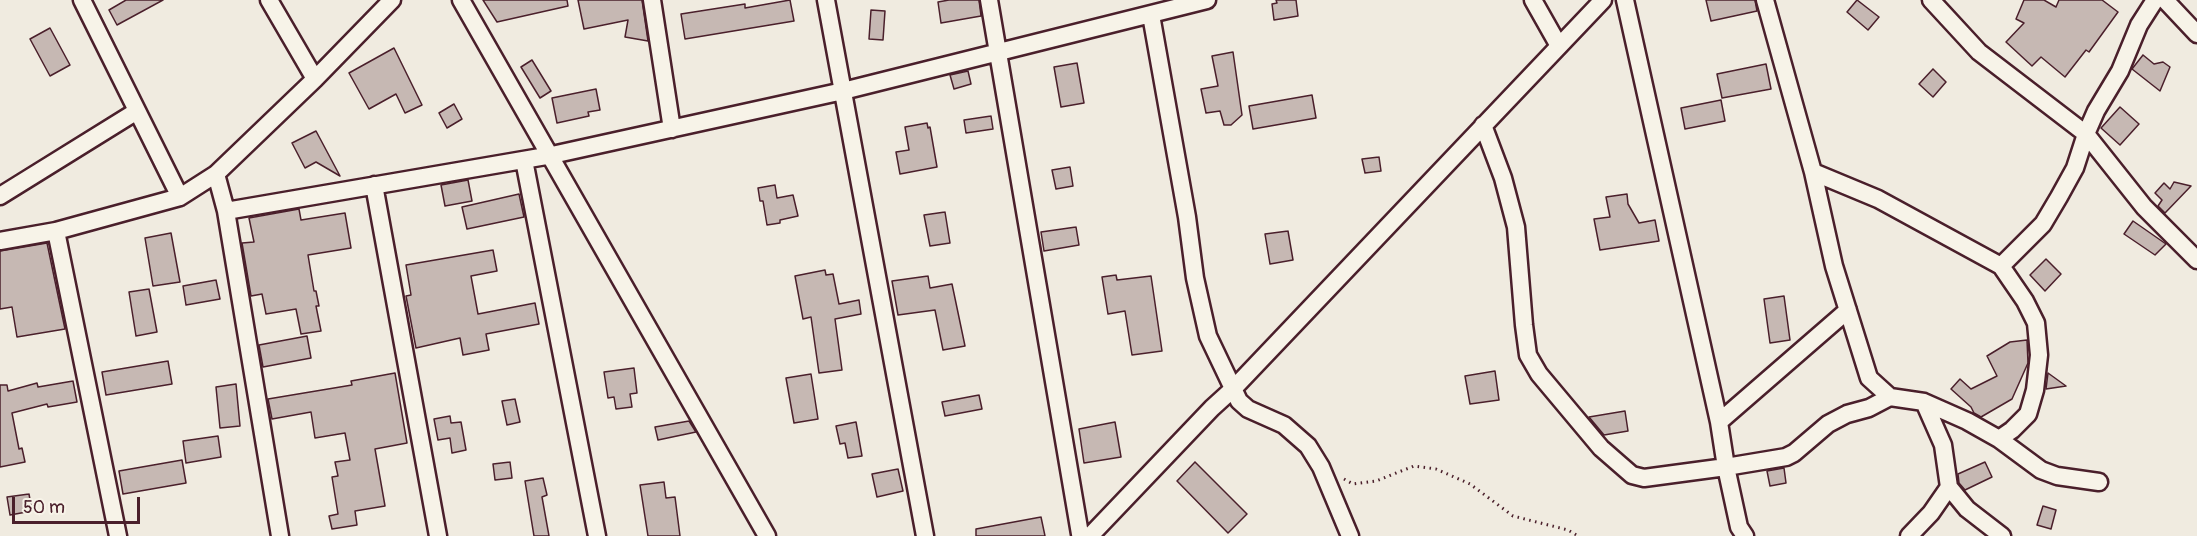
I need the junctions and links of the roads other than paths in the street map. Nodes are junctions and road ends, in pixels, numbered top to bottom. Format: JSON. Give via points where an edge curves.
{"nodes":[{"id":1,"x":82,"y":0,"type":"edge"},
{"id":2,"x":269,"y":0,"type":"edge"},
{"id":3,"x":392,"y":0,"type":"edge"},
{"id":4,"x":461,"y":0,"type":"edge"},
{"id":5,"x":652,"y":0,"type":"edge"},
{"id":6,"x":826,"y":0,"type":"edge"},
{"id":7,"x":989,"y":0,"type":"edge"},
{"id":8,"x":1207,"y":0,"type":"edge"},
{"id":9,"x":1533,"y":0,"type":"edge"},
{"id":10,"x":1603,"y":0,"type":"edge"},
{"id":11,"x":1625,"y":0,"type":"edge"},
{"id":12,"x":1765,"y":0,"type":"edge"},
{"id":13,"x":1930,"y":0,"type":"edge"},
{"id":14,"x":2155,"y":0,"type":"edge"},
{"id":15,"x":2165,"y":0,"type":"edge"},
{"id":16,"x":1151,"y":15,"type":"junction"},
{"id":17,"x":2197,"y":34,"type":"edge"},
{"id":18,"x":1559,"y":46,"type":"junction"},
{"id":19,"x":997,"y":53,"type":"junction"},
{"id":20,"x":315,"y":79,"type":"junction"},
{"id":21,"x":843,"y":91,"type":"junction"},
{"id":22,"x":137,"y":111,"type":"junction"},
{"id":23,"x":1483,"y":125,"type":"junction"},
{"id":24,"x":672,"y":129,"type":"junction"},
{"id":25,"x":2086,"y":134,"type":"junction"},
{"id":26,"x":552,"y":155,"type":"junction"},
{"id":27,"x":524,"y":160,"type":"junction"},
{"id":28,"x":1813,"y":172,"type":"junction"},
{"id":29,"x":216,"y":174,"type":"junction"},
{"id":30,"x":374,"y":186,"type":"junction"},
{"id":31,"x":0,"y":196,"type":"edge"},
{"id":32,"x":180,"y":197,"type":"junction"},
{"id":33,"x":226,"y":211,"type":"junction"},
{"id":34,"x":56,"y":231,"type":"junction"},
{"id":35,"x":0,"y":241,"type":"edge"},
{"id":36,"x":2197,"y":260,"type":"edge"},
{"id":37,"x":2001,"y":266,"type":"junction"},
{"id":38,"x":1848,"y":310,"type":"junction"},
{"id":39,"x":1234,"y":388,"type":"junction"},
{"id":40,"x":1890,"y":397,"type":"junction"},
{"id":41,"x":1924,"y":402,"type":"junction"},
{"id":42,"x":1719,"y":422,"type":"junction"},
{"id":43,"x":1999,"y":439,"type":"junction"},
{"id":44,"x":1726,"y":467,"type":"junction"},
{"id":45,"x":2099,"y":482,"type":"dead end"},
{"id":46,"x":1949,"y":487,"type":"junction"},
{"id":47,"x":1084,"y":534,"type":"edge"},
{"id":48,"x":118,"y":536,"type":"edge"},
{"id":49,"x":280,"y":536,"type":"edge"},
{"id":50,"x":438,"y":536,"type":"edge"},
{"id":51,"x":597,"y":536,"type":"edge"},
{"id":52,"x":767,"y":536,"type":"edge"},
{"id":53,"x":925,"y":536,"type":"edge"},
{"id":54,"x":1350,"y":536,"type":"edge"},
{"id":55,"x":1744,"y":536,"type":"edge"},
{"id":56,"x":1910,"y":536,"type":"edge"},
{"id":57,"x":2002,"y":536,"type":"edge"}],
"edges":[{"from":1,"to":22,"type":"street"},
{"from":2,"to":20,"type":"street"},
{"from":3,"to":20,"type":"street"},
{"from":4,"to":26,"type":"street"},
{"from":5,"to":24,"type":"street"},
{"from":6,"to":21,"type":"street"},
{"from":7,"to":19,"type":"street"},
{"from":8,"to":16,"type":"street"},
{"from":9,"to":18,"type":"street"},
{"from":10,"to":18,"type":"street"},
{"from":11,"to":42,"type":"street"},
{"from":12,"to":28,"type":"street"},
{"from":13,"to":25,"type":"street","via":[[1979,52]]},
{"from":14,"to":25,"type":"street"},
{"from":15,"to":17,"type":"street"},
{"from":16,"to":19,"type":"street"},
{"from":16,"to":39,"type":"street","via":[[1202,313],[1208,336]]},
{"from":18,"to":23,"type":"street"},
{"from":19,"to":21,"type":"street"},
{"from":19,"to":47,"type":"street"},
{"from":20,"to":29,"type":"street"},
{"from":21,"to":24,"type":"street"},
{"from":21,"to":53,"type":"street"},
{"from":22,"to":31,"type":"street"},
{"from":22,"to":32,"type":"street"},
{"from":23,"to":39,"type":"street"},
{"from":23,"to":44,"type":"street","via":[[1516,227],[1528,355],[1539,374],[1601,448],[1632,476],[1644,478]]},
{"from":24,"to":26,"type":"street"},
{"from":25,"to":36,"type":"street","via":[[2144,207]]},
{"from":25,"to":37,"type":"street","via":[[2075,168],[2043,224]]},
{"from":26,"to":27,"type":"street"},
{"from":26,"to":52,"type":"street"},
{"from":27,"to":30,"type":"street"},
{"from":27,"to":51,"type":"street"},
{"from":28,"to":37,"type":"street","via":[[1878,199]]},
{"from":28,"to":38,"type":"street"},
{"from":29,"to":32,"type":"street"},
{"from":29,"to":33,"type":"street"},
{"from":30,"to":33,"type":"street"},
{"from":30,"to":50,"type":"street"},
{"from":32,"to":34,"type":"street"},
{"from":33,"to":49,"type":"street"},
{"from":34,"to":35,"type":"street"},
{"from":34,"to":48,"type":"street"},
{"from":37,"to":43,"type":"street","via":[[2036,323],[2039,355],[2028,414]]},
{"from":38,"to":40,"type":"street","via":[[1869,378]]},
{"from":38,"to":42,"type":"street"},
{"from":39,"to":47,"type":"street"},
{"from":39,"to":54,"type":"street","via":[[1239,401],[1248,409],[1284,425],[1308,446]]},
{"from":40,"to":41,"type":"street"},
{"from":40,"to":44,"type":"street","via":[[1828,424],[1786,457]]},
{"from":41,"to":43,"type":"street"},
{"from":41,"to":46,"type":"street","via":[[1943,444]]},
{"from":42,"to":44,"type":"street"},
{"from":43,"to":45,"type":"street","via":[[2041,470]]},
{"from":44,"to":55,"type":"street"},
{"from":46,"to":56,"type":"street"},
{"from":46,"to":57,"type":"street","via":[[1967,509]]}]}
